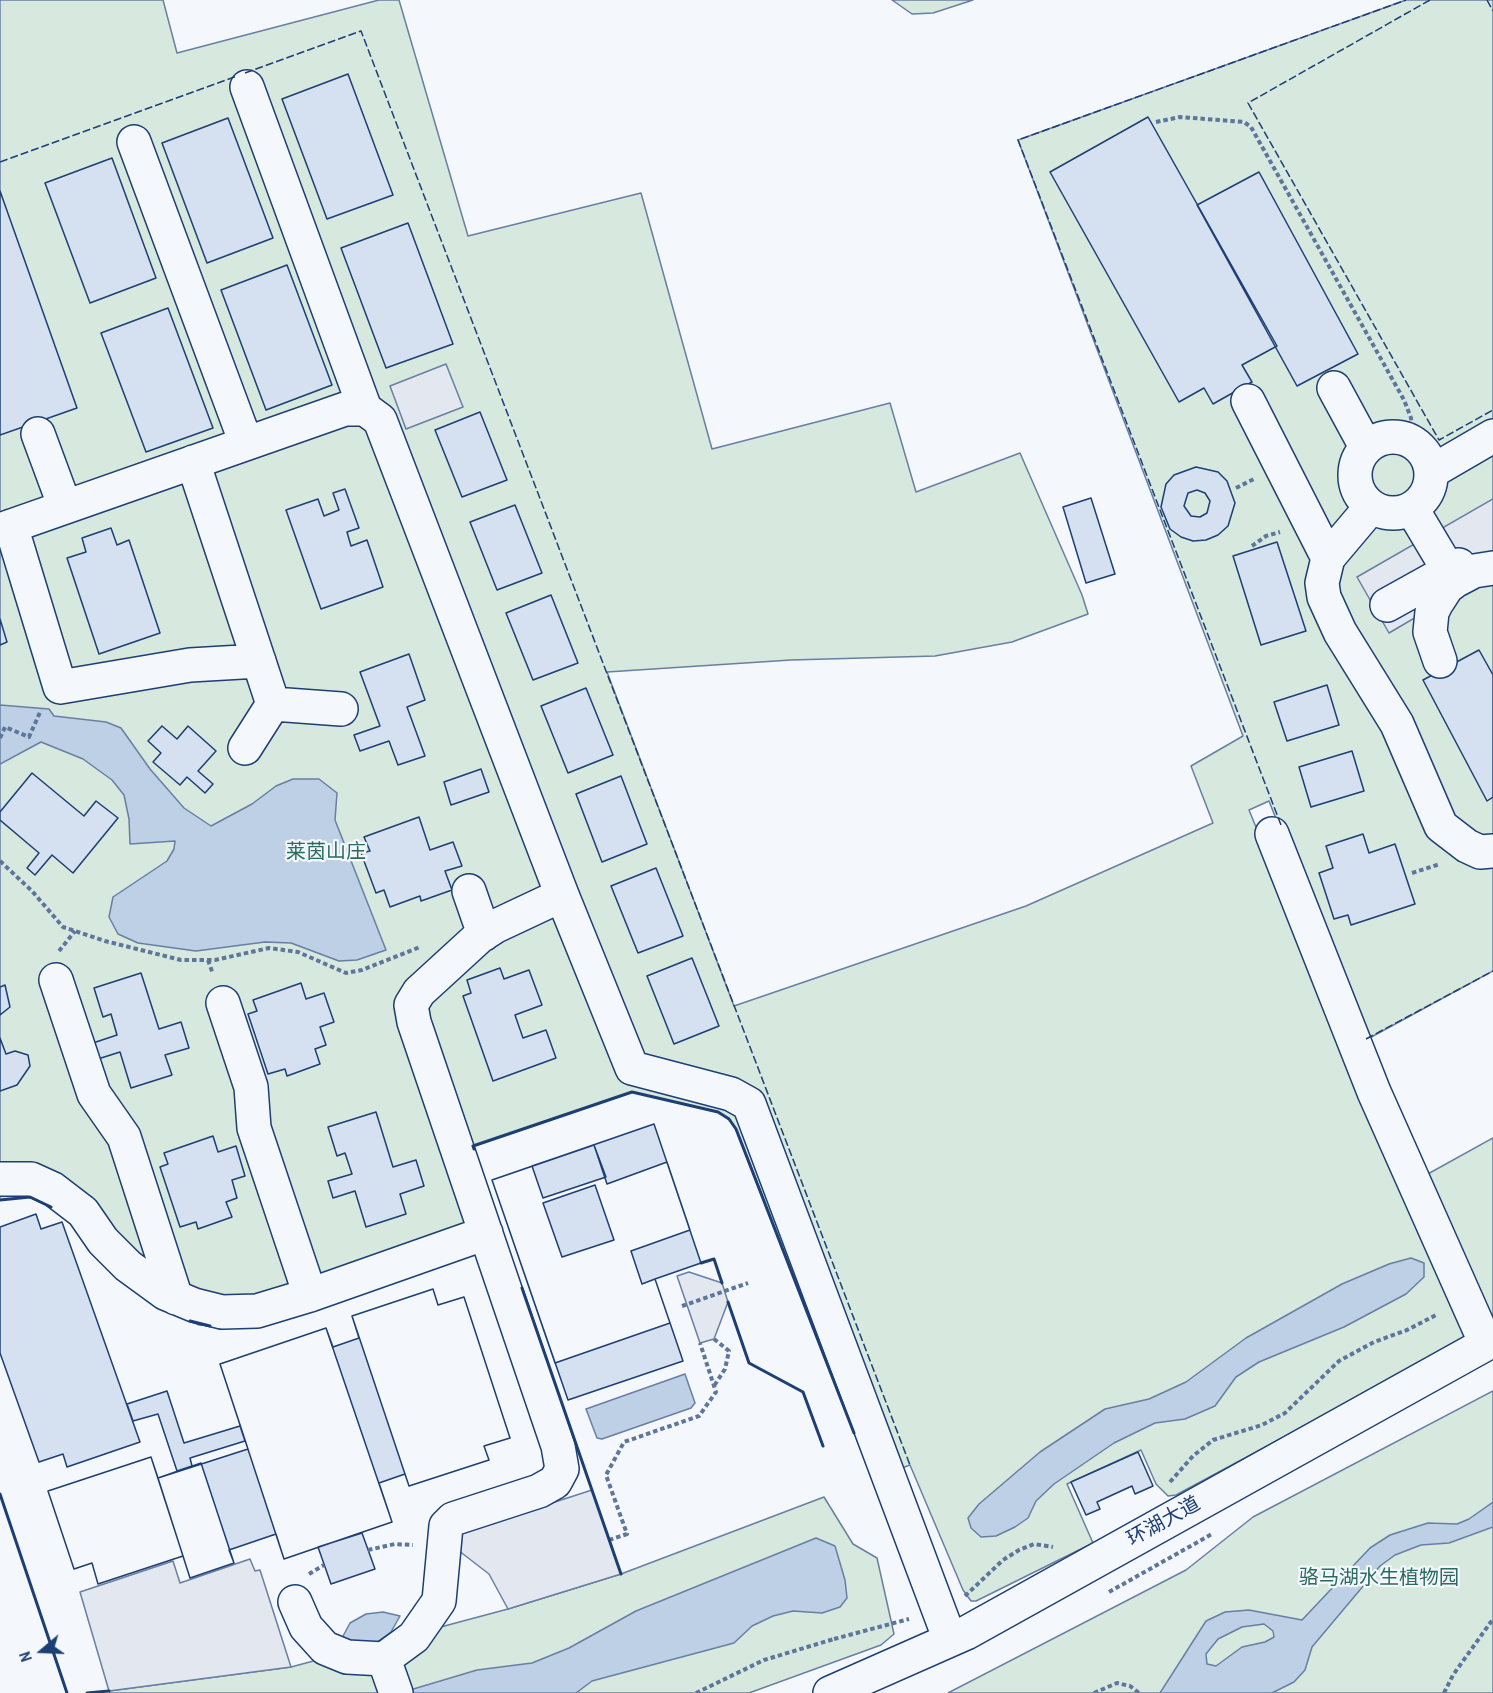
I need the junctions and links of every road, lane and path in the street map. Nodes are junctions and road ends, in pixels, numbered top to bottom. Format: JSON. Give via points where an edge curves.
{"nodes":[{"id":1,"x":247,"y":87,"type":"dead end"},
{"id":2,"x":1156,"y":122,"type":"dead end"},
{"id":3,"x":134,"y":142,"type":"dead end"},
{"id":4,"x":1334,"y":388,"type":"dead end"},
{"id":5,"x":1248,"y":401,"type":"dead end"},
{"id":6,"x":365,"y":409,"type":"junction"},
{"id":7,"x":38,"y":434,"type":"dead end"},
{"id":8,"x":1493,"y":436,"type":"edge"},
{"id":9,"x":1412,"y":442,"type":"junction"},
{"id":10,"x":246,"y":443,"type":"junction"},
{"id":11,"x":1366,"y":447,"type":"junction"},
{"id":12,"x":193,"y":462,"type":"junction"},
{"id":13,"x":1431,"y":472,"type":"junction"},
{"id":14,"x":65,"y":507,"type":"junction"},
{"id":15,"x":1371,"y":507,"type":"junction"},
{"id":16,"x":1412,"y":509,"type":"junction"},
{"id":17,"x":5,"y":528,"type":"edge"},
{"id":18,"x":1493,"y":546,"type":"edge"},
{"id":19,"x":1328,"y":558,"type":"junction"},
{"id":20,"x":1493,"y":568,"type":"edge"},
{"id":21,"x":1452,"y":576,"type":"junction"},
{"id":22,"x":1388,"y":605,"type":"dead end"},
{"id":23,"x":1440,"y":661,"type":"dead end"},
{"id":24,"x":259,"y":662,"type":"junction"},
{"id":25,"x":45,"y":700,"type":"dead end"},
{"id":26,"x":273,"y":704,"type":"junction"},
{"id":27,"x":341,"y":709,"type":"dead end"},
{"id":28,"x":0,"y":738,"type":"edge"},
{"id":29,"x":245,"y":748,"type":"dead end"},
{"id":30,"x":1272,"y":834,"type":"dead end"},
{"id":31,"x":1493,"y":851,"type":"edge"},
{"id":32,"x":0,"y":861,"type":"edge"},
{"id":33,"x":469,"y":891,"type":"dead end"},
{"id":34,"x":562,"y":895,"type":"junction"},
{"id":35,"x":484,"y":934,"type":"junction"},
{"id":36,"x":423,"y":946,"type":"dead end"},
{"id":37,"x":57,"y":980,"type":"dead end"},
{"id":38,"x":223,"y":1003,"type":"dead end"},
{"id":39,"x":0,"y":1179,"type":"edge"},
{"id":40,"x":486,"y":1233,"type":"junction"},
{"id":41,"x":748,"y":1283,"type":"dead end"},
{"id":42,"x":310,"y":1295,"type":"junction"},
{"id":43,"x":176,"y":1298,"type":"junction"},
{"id":44,"x":1467,"y":1303,"type":"junction"},
{"id":45,"x":682,"y":1306,"type":"dead end"},
{"id":46,"x":714,"y":1339,"type":"dead end"},
{"id":47,"x":1490,"y":1342,"type":"edge"},
{"id":48,"x":700,"y":1343,"type":"dead end"},
{"id":49,"x":714,"y":1386,"type":"junction"},
{"id":50,"x":1165,"y":1489,"type":"dead end"},
{"id":51,"x":609,"y":1540,"type":"dead end"},
{"id":52,"x":1061,"y":1545,"type":"dead end"},
{"id":53,"x":444,"y":1547,"type":"junction"},
{"id":54,"x":368,"y":1550,"type":"dead end"},
{"id":55,"x":295,"y":1602,"type":"dead end"},
{"id":56,"x":939,"y":1609,"type":"junction"},
{"id":57,"x":1493,"y":1619,"type":"edge"},
{"id":58,"x":860,"y":1634,"type":"dead end"},
{"id":59,"x":834,"y":1639,"type":"junction"},
{"id":60,"x":950,"y":1640,"type":"junction"},
{"id":61,"x":384,"y":1659,"type":"junction"},
{"id":62,"x":396,"y":1692,"type":"edge"},
{"id":63,"x":696,"y":1693,"type":"edge"},
{"id":64,"x":830,"y":1693,"type":"edge"},
{"id":65,"x":1094,"y":1693,"type":"edge"},
{"id":66,"x":1139,"y":1693,"type":"edge"},
{"id":67,"x":1444,"y":1693,"type":"edge"}],
"edges":[{"from":1,"to":6,"type":"street"},
{"from":2,"to":9,"type":"path","via":[[1180,117],[1244,122],[1251,127],[1404,400],[1411,418]]},
{"from":3,"to":10,"type":"street"},
{"from":4,"to":11,"type":"street"},
{"from":5,"to":19,"type":"street"},
{"from":6,"to":10,"type":"street","via":[[345,409]]},
{"from":6,"to":34,"type":"street","via":[[380,420]]},
{"from":7,"to":14,"type":"street"},
{"from":8,"to":13,"type":"street"},
{"from":9,"to":11,"type":"street","via":[[1388,437]]},
{"from":9,"to":13,"type":"street","via":[[1422,449]]},
{"from":10,"to":12,"type":"street"},
{"from":11,"to":15,"type":"street","via":[[1355,467],[1354,478],[1362,499]]},
{"from":12,"to":14,"type":"street"},
{"from":12,"to":24,"type":"street"},
{"from":13,"to":16,"type":"street","via":[[1427,493]]},
{"from":14,"to":17,"type":"street"},
{"from":15,"to":16,"type":"street","via":[[1391,514]]},
{"from":15,"to":19,"type":"street"},
{"from":16,"to":21,"type":"street"},
{"from":17,"to":24,"type":"street","via":[[60,687],[190,665]]},
{"from":18,"to":21,"type":"street"},
{"from":19,"to":31,"type":"street","via":[[1322,583],[1330,611],[1397,724],[1441,826],[1467,846],[1480,852]]},
{"from":20,"to":21,"type":"street"},
{"from":21,"to":22,"type":"street"},
{"from":21,"to":23,"type":"street","via":[[1432,612],[1430,632]]},
{"from":24,"to":26,"type":"street"},
{"from":25,"to":28,"type":"path","via":[[29,737],[5,727]]},
{"from":26,"to":27,"type":"street"},
{"from":26,"to":29,"type":"street"},
{"from":30,"to":44,"type":"street","via":[[1374,1092]]},
{"from":32,"to":36,"type":"path","via":[[63,927],[182,960],[215,960],[269,948],[298,952],[346,973]]},
{"from":33,"to":35,"type":"street"},
{"from":34,"to":35,"type":"street"},
{"from":34,"to":56,"type":"street","via":[[632,1068],[731,1094],[749,1104]]},
{"from":35,"to":40,"type":"street","via":[[419,992],[411,1005]]},
{"from":37,"to":43,"type":"street","via":[[94,1094],[124,1137]]},
{"from":38,"to":42,"type":"street","via":[[251,1087],[254,1128]]},
{"from":39,"to":43,"type":"street","via":[[31,1179],[53,1189],[83,1212],[103,1241],[128,1266]]},
{"from":40,"to":42,"type":"street"},
{"from":40,"to":53,"type":"street","via":[[558,1446],[562,1469],[555,1482],[539,1491],[453,1519],[446,1526]]},
{"from":41,"to":45,"type":"path"},
{"from":42,"to":43,"type":"street","via":[[257,1311],[222,1312]]},
{"from":44,"to":47,"type":"street"},
{"from":44,"to":50,"type":"path","via":[[1339,1361],[1284,1413],[1262,1425],[1213,1440],[1193,1456]]},
{"from":46,"to":49,"type":"path","via":[[729,1351],[725,1369]]},
{"from":47,"to":60,"type":"street","name":"环湖大道"},
{"from":48,"to":49,"type":"path"},
{"from":49,"to":51,"type":"path","via":[[716,1392],[699,1416],[624,1442],[606,1475],[627,1534]]},
{"from":52,"to":56,"type":"path","via":[[1052,1548],[1034,1544],[1019,1550],[962,1599]]},
{"from":53,"to":54,"type":"path","via":[[395,1544]]},
{"from":53,"to":61,"type":"street","via":[[439,1601],[414,1637]]},
{"from":55,"to":61,"type":"street","via":[[306,1627],[325,1648],[347,1657]]},
{"from":56,"to":59,"type":"path"},
{"from":56,"to":60,"type":"street"},
{"from":57,"to":67,"type":"path"},
{"from":58,"to":59,"type":"path"},
{"from":59,"to":63,"type":"path","via":[[764,1660]]},
{"from":60,"to":64,"type":"street","name":"环湖大道"},
{"from":61,"to":62,"type":"street"},
{"from":65,"to":66,"type":"path","via":[[1117,1683]]}]}
